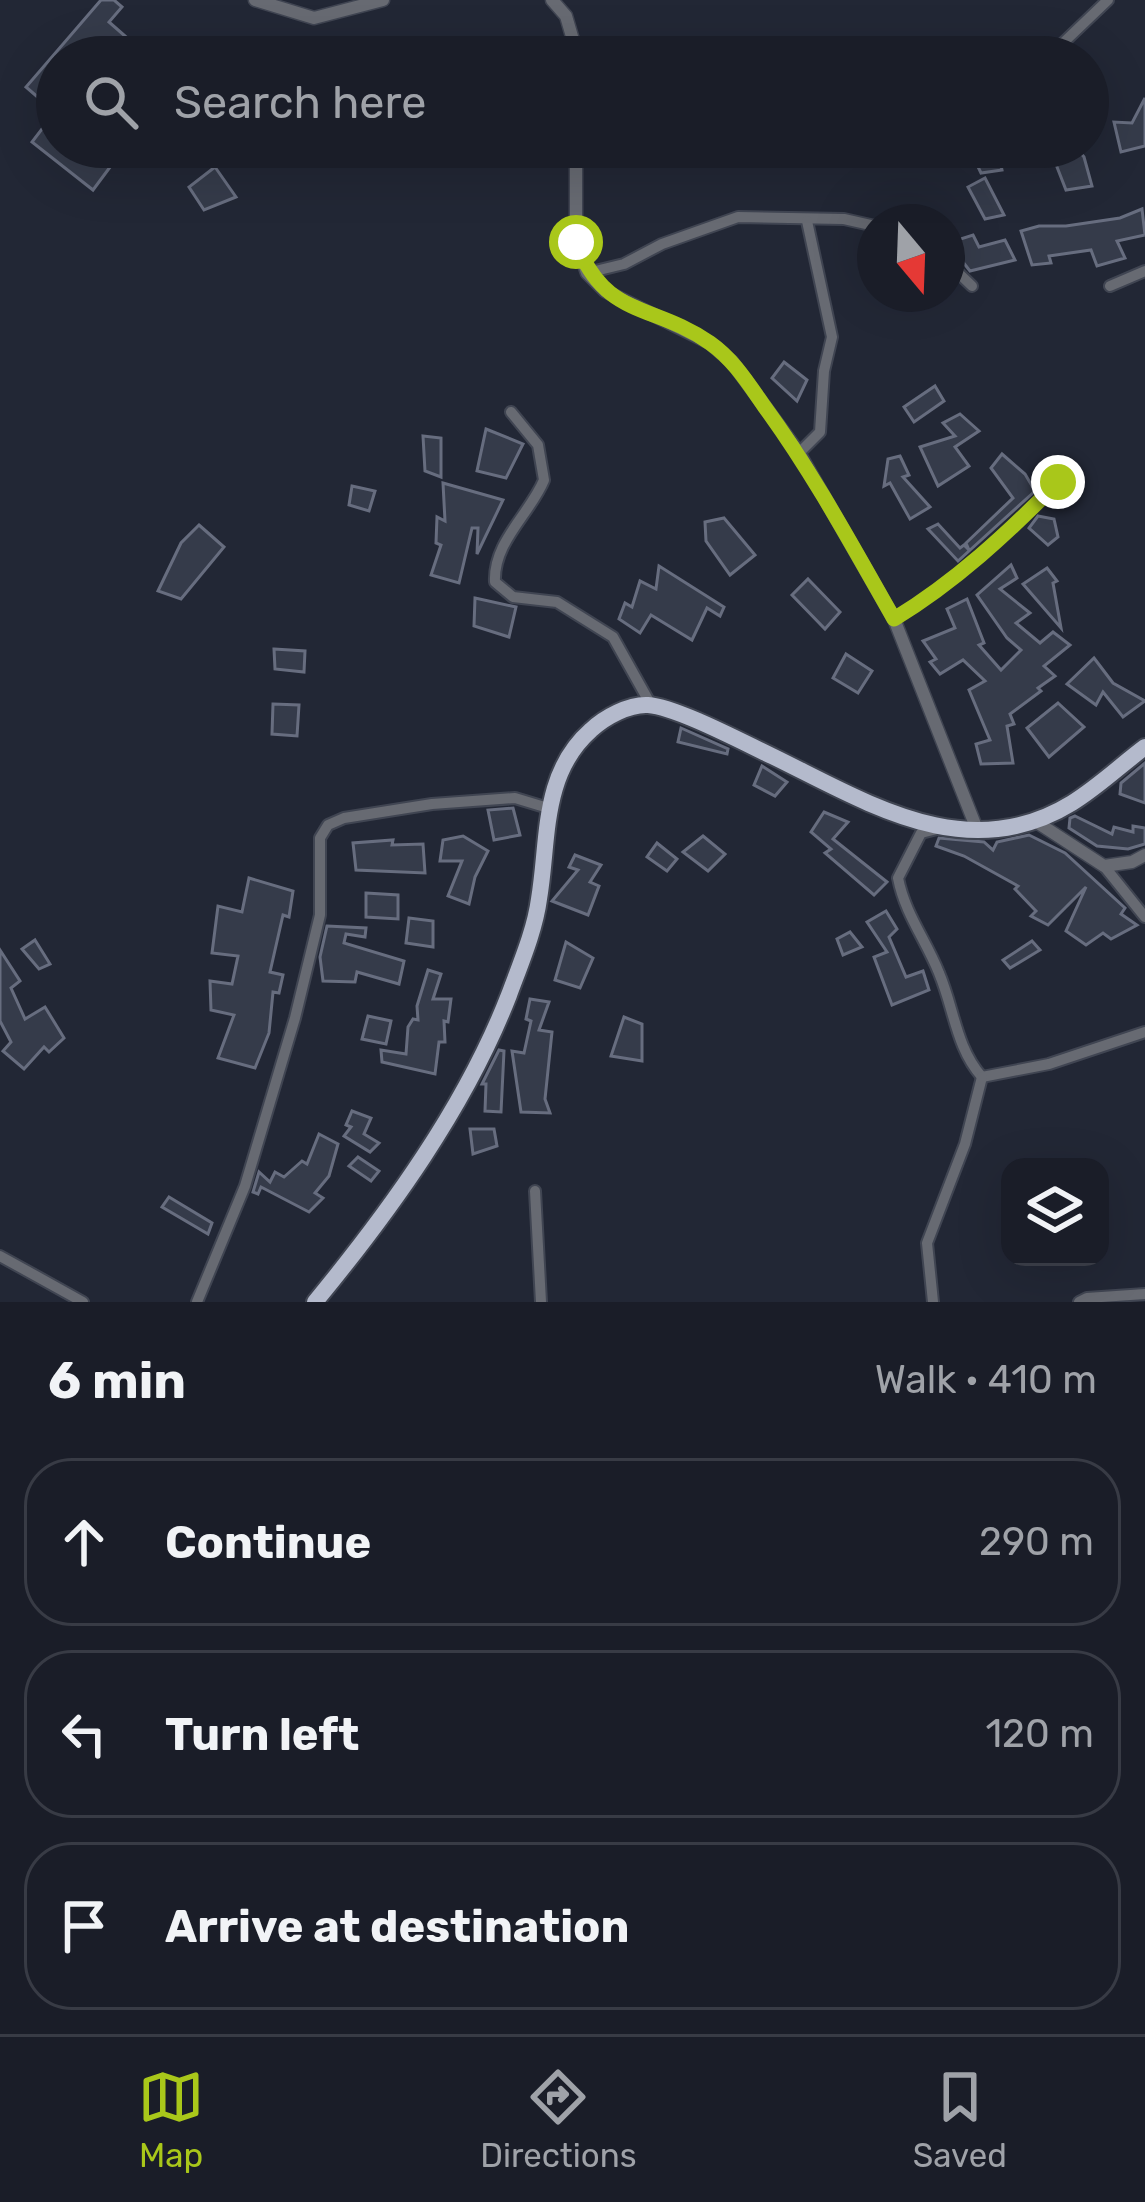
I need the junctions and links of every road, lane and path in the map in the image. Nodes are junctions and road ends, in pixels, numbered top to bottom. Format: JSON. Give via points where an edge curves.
{"nodes":[{"id":1,"x":255,"y":0,"type":"edge"},
{"id":2,"x":383,"y":0,"type":"edge"},
{"id":3,"x":552,"y":0,"type":"edge"},
{"id":4,"x":1108,"y":0,"type":"edge"},
{"id":5,"x":572,"y":36,"type":"edge"},
{"id":6,"x":1070,"y":36,"type":"edge"},
{"id":7,"x":576,"y":168,"type":"edge"},
{"id":8,"x":807,"y":221,"type":"junction"},
{"id":9,"x":857,"y":222,"type":"edge"},
{"id":10,"x":1145,"y":272,"type":"edge"},
{"id":11,"x":587,"y":273,"type":"junction"},
{"id":12,"x":965,"y":279,"type":"edge"},
{"id":13,"x":972,"y":286,"type":"dead end"},
{"id":14,"x":1110,"y":286,"type":"dead end"},
{"id":15,"x":511,"y":412,"type":"dead end"},
{"id":16,"x":799,"y":453,"type":"junction"},
{"id":17,"x":1058,"y":482,"type":"dead end"},
{"id":18,"x":894,"y":619,"type":"junction"},
{"id":19,"x":651,"y":705,"type":"junction"},
{"id":20,"x":1145,"y":748,"type":"edge"},
{"id":21,"x":548,"y":808,"type":"junction"},
{"id":22,"x":1035,"y":821,"type":"junction"},
{"id":23,"x":940,"y":828,"type":"junction"},
{"id":24,"x":979,"y":833,"type":"junction"},
{"id":25,"x":1145,"y":855,"type":"edge"},
{"id":26,"x":1104,"y":866,"type":"junction"},
{"id":27,"x":1145,"y":917,"type":"edge"},
{"id":28,"x":1145,"y":1032,"type":"edge"},
{"id":29,"x":982,"y":1077,"type":"junction"},
{"id":30,"x":535,"y":1191,"type":"dead end"},
{"id":31,"x":0,"y":1256,"type":"edge"},
{"id":32,"x":1145,"y":1294,"type":"edge"},
{"id":33,"x":83,"y":1302,"type":"edge"},
{"id":34,"x":197,"y":1302,"type":"edge"},
{"id":35,"x":315,"y":1302,"type":"edge"},
{"id":36,"x":541,"y":1302,"type":"edge"},
{"id":37,"x":933,"y":1302,"type":"edge"},
{"id":38,"x":1078,"y":1302,"type":"edge"}],
"edges":[{"from":1,"to":2,"type":"street","via":[[314,17]]},
{"from":3,"to":5,"type":"street"},
{"from":4,"to":6,"type":"street"},
{"from":7,"to":11,"type":"street","via":[[576,242]]},
{"from":8,"to":9,"type":"street"},
{"from":8,"to":11,"type":"street","via":[[738,217]]},
{"from":8,"to":16,"type":"street","via":[[832,337],[820,432]]},
{"from":10,"to":14,"type":"street"},
{"from":11,"to":16,"type":"street","via":[[605,291],[710,343]]},
{"from":12,"to":13,"type":"street"},
{"from":15,"to":19,"type":"street","via":[[538,445],[544,480],[502,549],[495,581],[513,597],[557,602],[613,637]]},
{"from":16,"to":18,"type":"street"},
{"from":17,"to":18,"type":"street","via":[[974,560]]},
{"from":18,"to":24,"type":"street"},
{"from":19,"to":21,"type":"highway","via":[[589,731],[558,773]]},
{"from":19,"to":23,"type":"highway"},
{"from":20,"to":22,"type":"highway"},
{"from":21,"to":34,"type":"street","via":[[515,798],[432,804],[328,825],[320,838],[320,915],[295,1018],[244,1186]]},
{"from":21,"to":35,"type":"highway","via":[[539,903],[508,997],[401,1188]]},
{"from":22,"to":24,"type":"highway"},
{"from":22,"to":26,"type":"street"},
{"from":23,"to":24,"type":"highway"},
{"from":23,"to":29,"type":"street","via":[[921,833],[898,878],[964,1053]]},
{"from":25,"to":26,"type":"street"},
{"from":26,"to":27,"type":"street"},
{"from":28,"to":29,"type":"street"},
{"from":29,"to":37,"type":"street","via":[[927,1243]]},
{"from":30,"to":36,"type":"street"},
{"from":31,"to":33,"type":"street"},
{"from":32,"to":38,"type":"street"}]}
